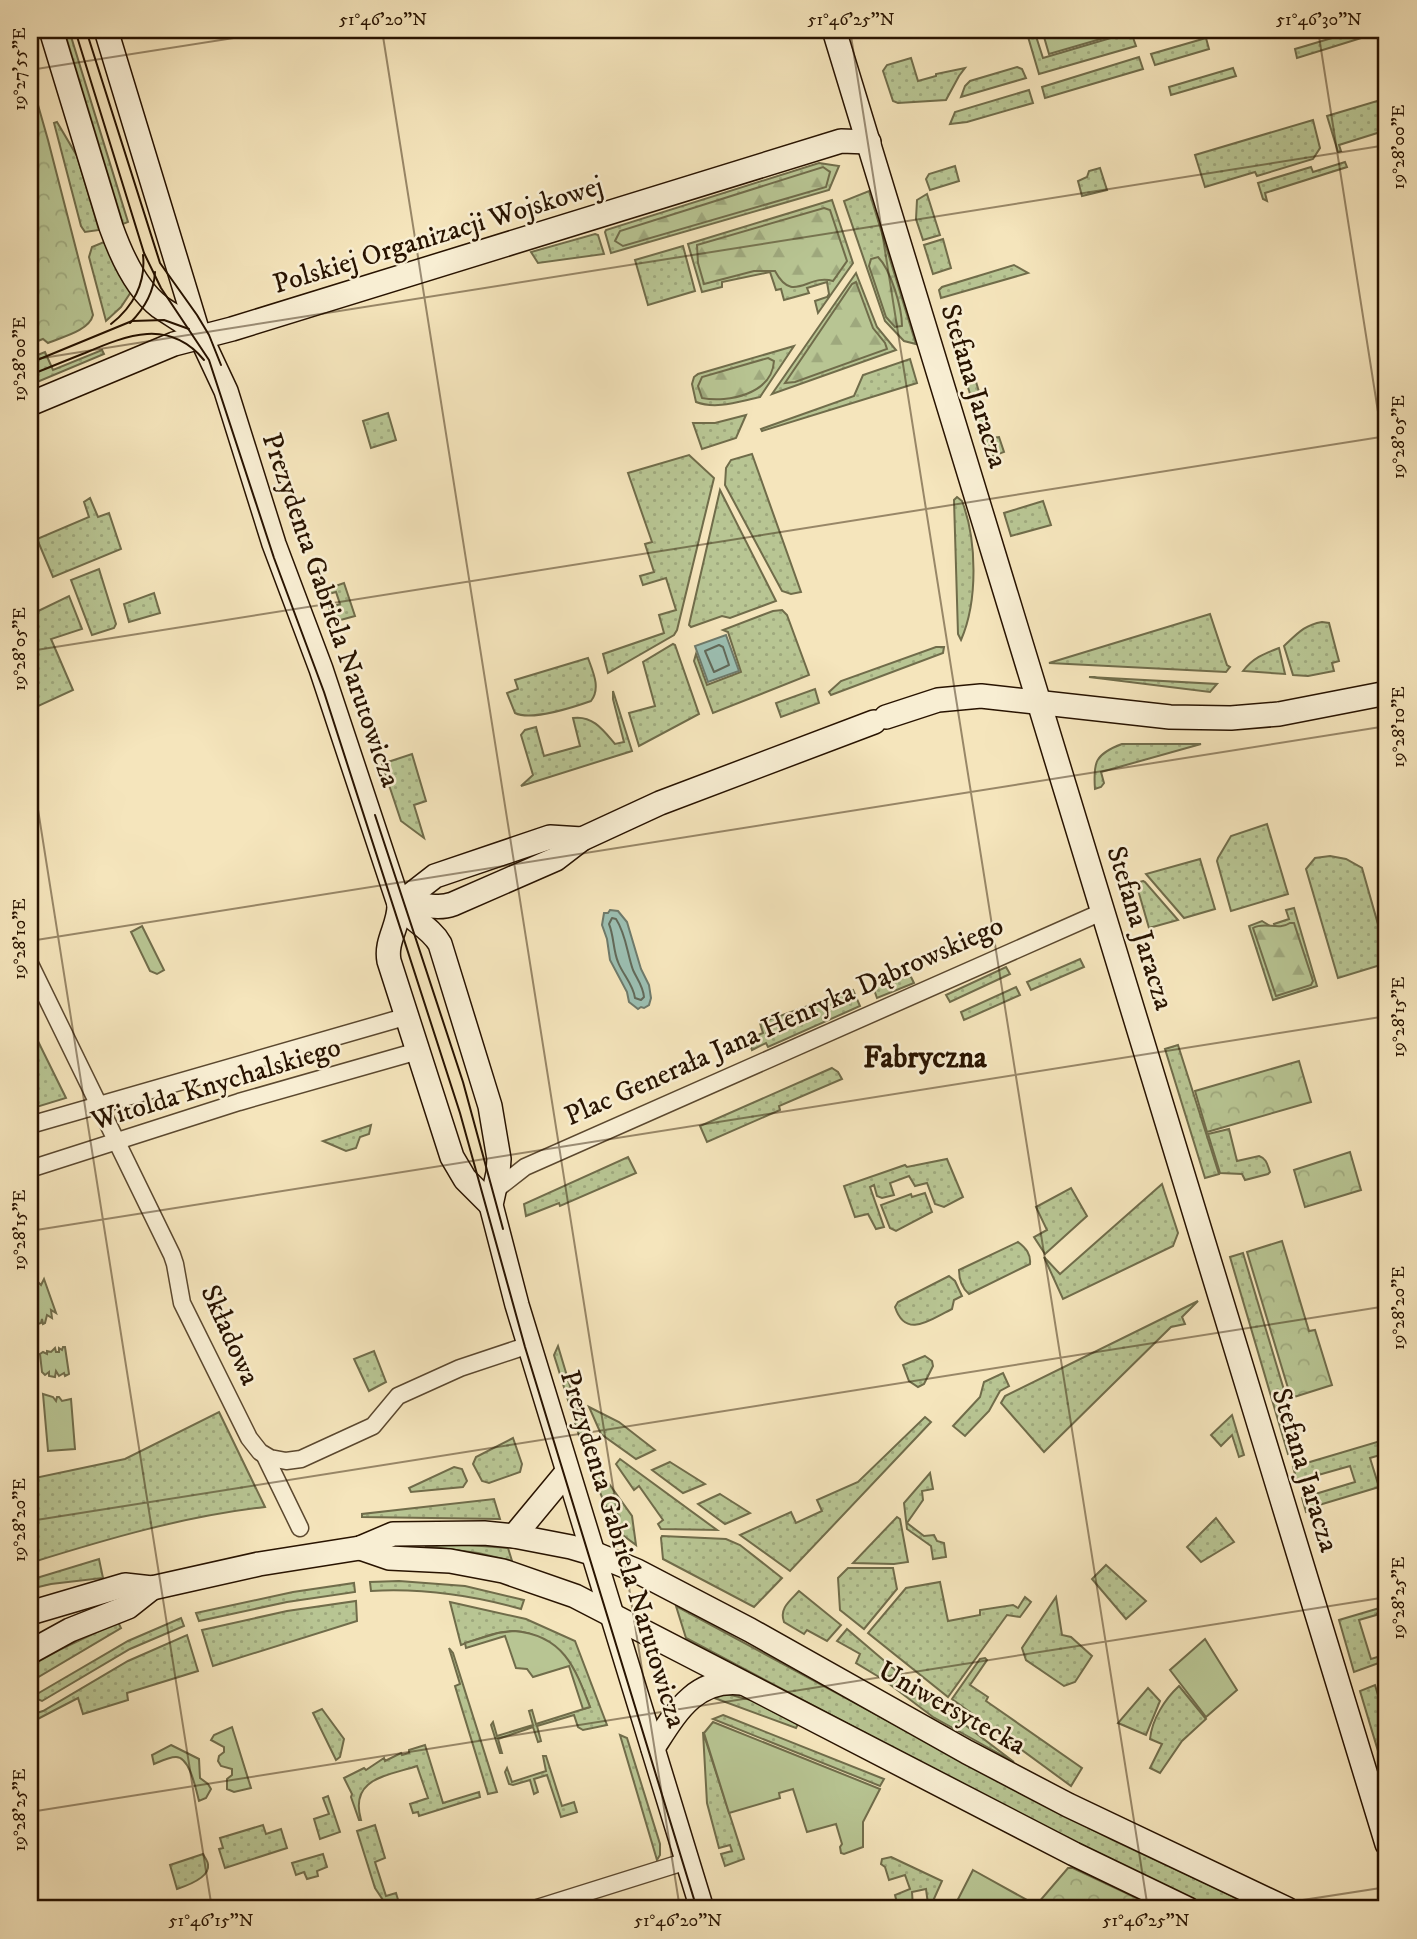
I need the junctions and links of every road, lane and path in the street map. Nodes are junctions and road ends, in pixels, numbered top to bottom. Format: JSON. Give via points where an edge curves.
{"nodes":[{"id":1,"x":51,"y":30,"type":"edge"},
{"id":2,"x":106,"y":30,"type":"edge"},
{"id":3,"x":834,"y":30,"type":"edge"},
{"id":4,"x":869,"y":142,"type":"junction"},
{"id":5,"x":200,"y":337,"type":"junction"},
{"id":6,"x":30,"y":404,"type":"edge"},
{"id":7,"x":1387,"y":693,"type":"edge"},
{"id":8,"x":1040,"y":702,"type":"junction"},
{"id":9,"x":582,"y":839,"type":"junction"},
{"id":10,"x":399,"y":904,"type":"junction"},
{"id":11,"x":1104,"y":911,"type":"junction"},
{"id":12,"x":30,"y":964,"type":"edge"},
{"id":13,"x":408,"y":1016,"type":"junction"},
{"id":14,"x":418,"y":1051,"type":"junction"},
{"id":15,"x":100,"y":1105,"type":"junction"},
{"id":16,"x":30,"y":1125,"type":"edge"},
{"id":17,"x":116,"y":1141,"type":"junction"},
{"id":18,"x":30,"y":1169,"type":"edge"},
{"id":19,"x":492,"y":1199,"type":"junction"},
{"id":20,"x":529,"y":1345,"type":"junction"},
{"id":21,"x":265,"y":1456,"type":"junction"},
{"id":22,"x":567,"y":1472,"type":"junction"},
{"id":23,"x":300,"y":1528,"type":"dead end"},
{"id":24,"x":514,"y":1536,"type":"junction"},
{"id":25,"x":360,"y":1548,"type":"junction"},
{"id":26,"x":593,"y":1553,"type":"junction"},
{"id":27,"x":152,"y":1588,"type":"junction"},
{"id":28,"x":30,"y":1613,"type":"edge"},
{"id":29,"x":611,"y":1614,"type":"junction"},
{"id":30,"x":30,"y":1652,"type":"edge"},
{"id":31,"x":748,"y":1685,"type":"junction"},
{"id":32,"x":653,"y":1748,"type":"junction"},
{"id":33,"x":1387,"y":1844,"type":"edge"},
{"id":34,"x":687,"y":1861,"type":"junction"},
{"id":35,"x":534,"y":1909,"type":"edge"},
{"id":36,"x":702,"y":1909,"type":"edge"},
{"id":37,"x":1188,"y":1909,"type":"edge"},
{"id":38,"x":1286,"y":1909,"type":"edge"}],
"edges":[{"from":1,"to":5,"type":"street","name":"Prezydenta Gabriela Narutowicza","via":[[121,252],[149,297]]},
{"from":2,"to":5,"type":"street","name":"Prezydenta Gabriela Narutowicza"},
{"from":3,"to":4,"type":"street","name":"Stefana Jaracza"},
{"from":4,"to":5,"type":"street","name":"Polskiej Organizacji Wojskowej","via":[[841,141]]},
{"from":4,"to":8,"type":"street","name":"Stefana Jaracza"},
{"from":5,"to":6,"type":"street","name":"Polskiej Organizacji Wojskowej"},
{"from":5,"to":10,"type":"street","name":"Prezydenta Gabriela Narutowicza","via":[[226,391]]},
{"from":7,"to":8,"type":"street","via":[[1279,714],[1221,718]]},
{"from":8,"to":9,"type":"street","via":[[957,697],[928,703],[666,801]]},
{"from":8,"to":11,"type":"street","name":"Stefana Jaracza"},
{"from":9,"to":10,"type":"street","via":[[550,837],[435,876]]},
{"from":9,"to":10,"type":"street","via":[[556,859],[446,907]]},
{"from":10,"to":13,"type":"street","name":"Prezydenta Gabriela Narutowicza","via":[[388,953]]},
{"from":10,"to":19,"type":"street","name":"Prezydenta Gabriela Narutowicza","via":[[436,937],[445,958],[494,1124],[498,1173]]},
{"from":11,"to":19,"type":"street","name":"Plac Generała Jana Henryka Dąbrowskiego","via":[[525,1167]]},
{"from":11,"to":33,"type":"street","name":"Stefana Jaracza"},
{"from":12,"to":15,"type":"street","name":"Składowa"},
{"from":13,"to":14,"type":"street","name":"Prezydenta Gabriela Narutowicza"},
{"from":13,"to":15,"type":"street","name":"Witolda Knychalskiego"},
{"from":14,"to":17,"type":"street","name":"Witolda Knychalskiego"},
{"from":14,"to":19,"type":"street","name":"Prezydenta Gabriela Narutowicza","via":[[452,1157],[465,1179]]},
{"from":15,"to":16,"type":"street","name":"Witolda Knychalskiego"},
{"from":15,"to":17,"type":"street","name":"Składowa"},
{"from":17,"to":18,"type":"street","name":"Witolda Knychalskiego"},
{"from":17,"to":21,"type":"street","name":"Składowa","via":[[175,1264],[182,1303],[249,1438]]},
{"from":19,"to":20,"type":"street","name":"Prezydenta Gabriela Narutowicza"},
{"from":20,"to":21,"type":"street","via":[[460,1368],[398,1396],[373,1426],[309,1456],[286,1461]]},
{"from":20,"to":22,"type":"street","name":"Prezydenta Gabriela Narutowicza"},
{"from":21,"to":23,"type":"street","name":"Składowa"},
{"from":22,"to":24,"type":"street"},
{"from":22,"to":26,"type":"street","name":"Prezydenta Gabriela Narutowicza"},
{"from":24,"to":25,"type":"street","name":"Uniwersytecka","via":[[393,1534]]},
{"from":24,"to":26,"type":"street","name":"Uniwersytecka"},
{"from":25,"to":27,"type":"street","via":[[258,1564]]},
{"from":25,"to":29,"type":"street","via":[[389,1558],[450,1561],[503,1571]]},
{"from":26,"to":29,"type":"street","name":"Prezydenta Gabriela Narutowicza"},
{"from":26,"to":38,"type":"street","name":"Uniwersytecka","via":[[750,1630],[1068,1805]]},
{"from":27,"to":28,"type":"street","via":[[125,1585]]},
{"from":27,"to":30,"type":"street","via":[[128,1606]]},
{"from":29,"to":31,"type":"street"},
{"from":29,"to":32,"type":"street","name":"Prezydenta Gabriela Narutowicza"},
{"from":31,"to":32,"type":"street","via":[[713,1684],[692,1695],[678,1708]]},
{"from":31,"to":37,"type":"street"},
{"from":32,"to":34,"type":"street","name":"Prezydenta Gabriela Narutowicza"},
{"from":34,"to":35,"type":"street"},
{"from":34,"to":36,"type":"street","name":"Prezydenta Gabriela Narutowicza"}]}
